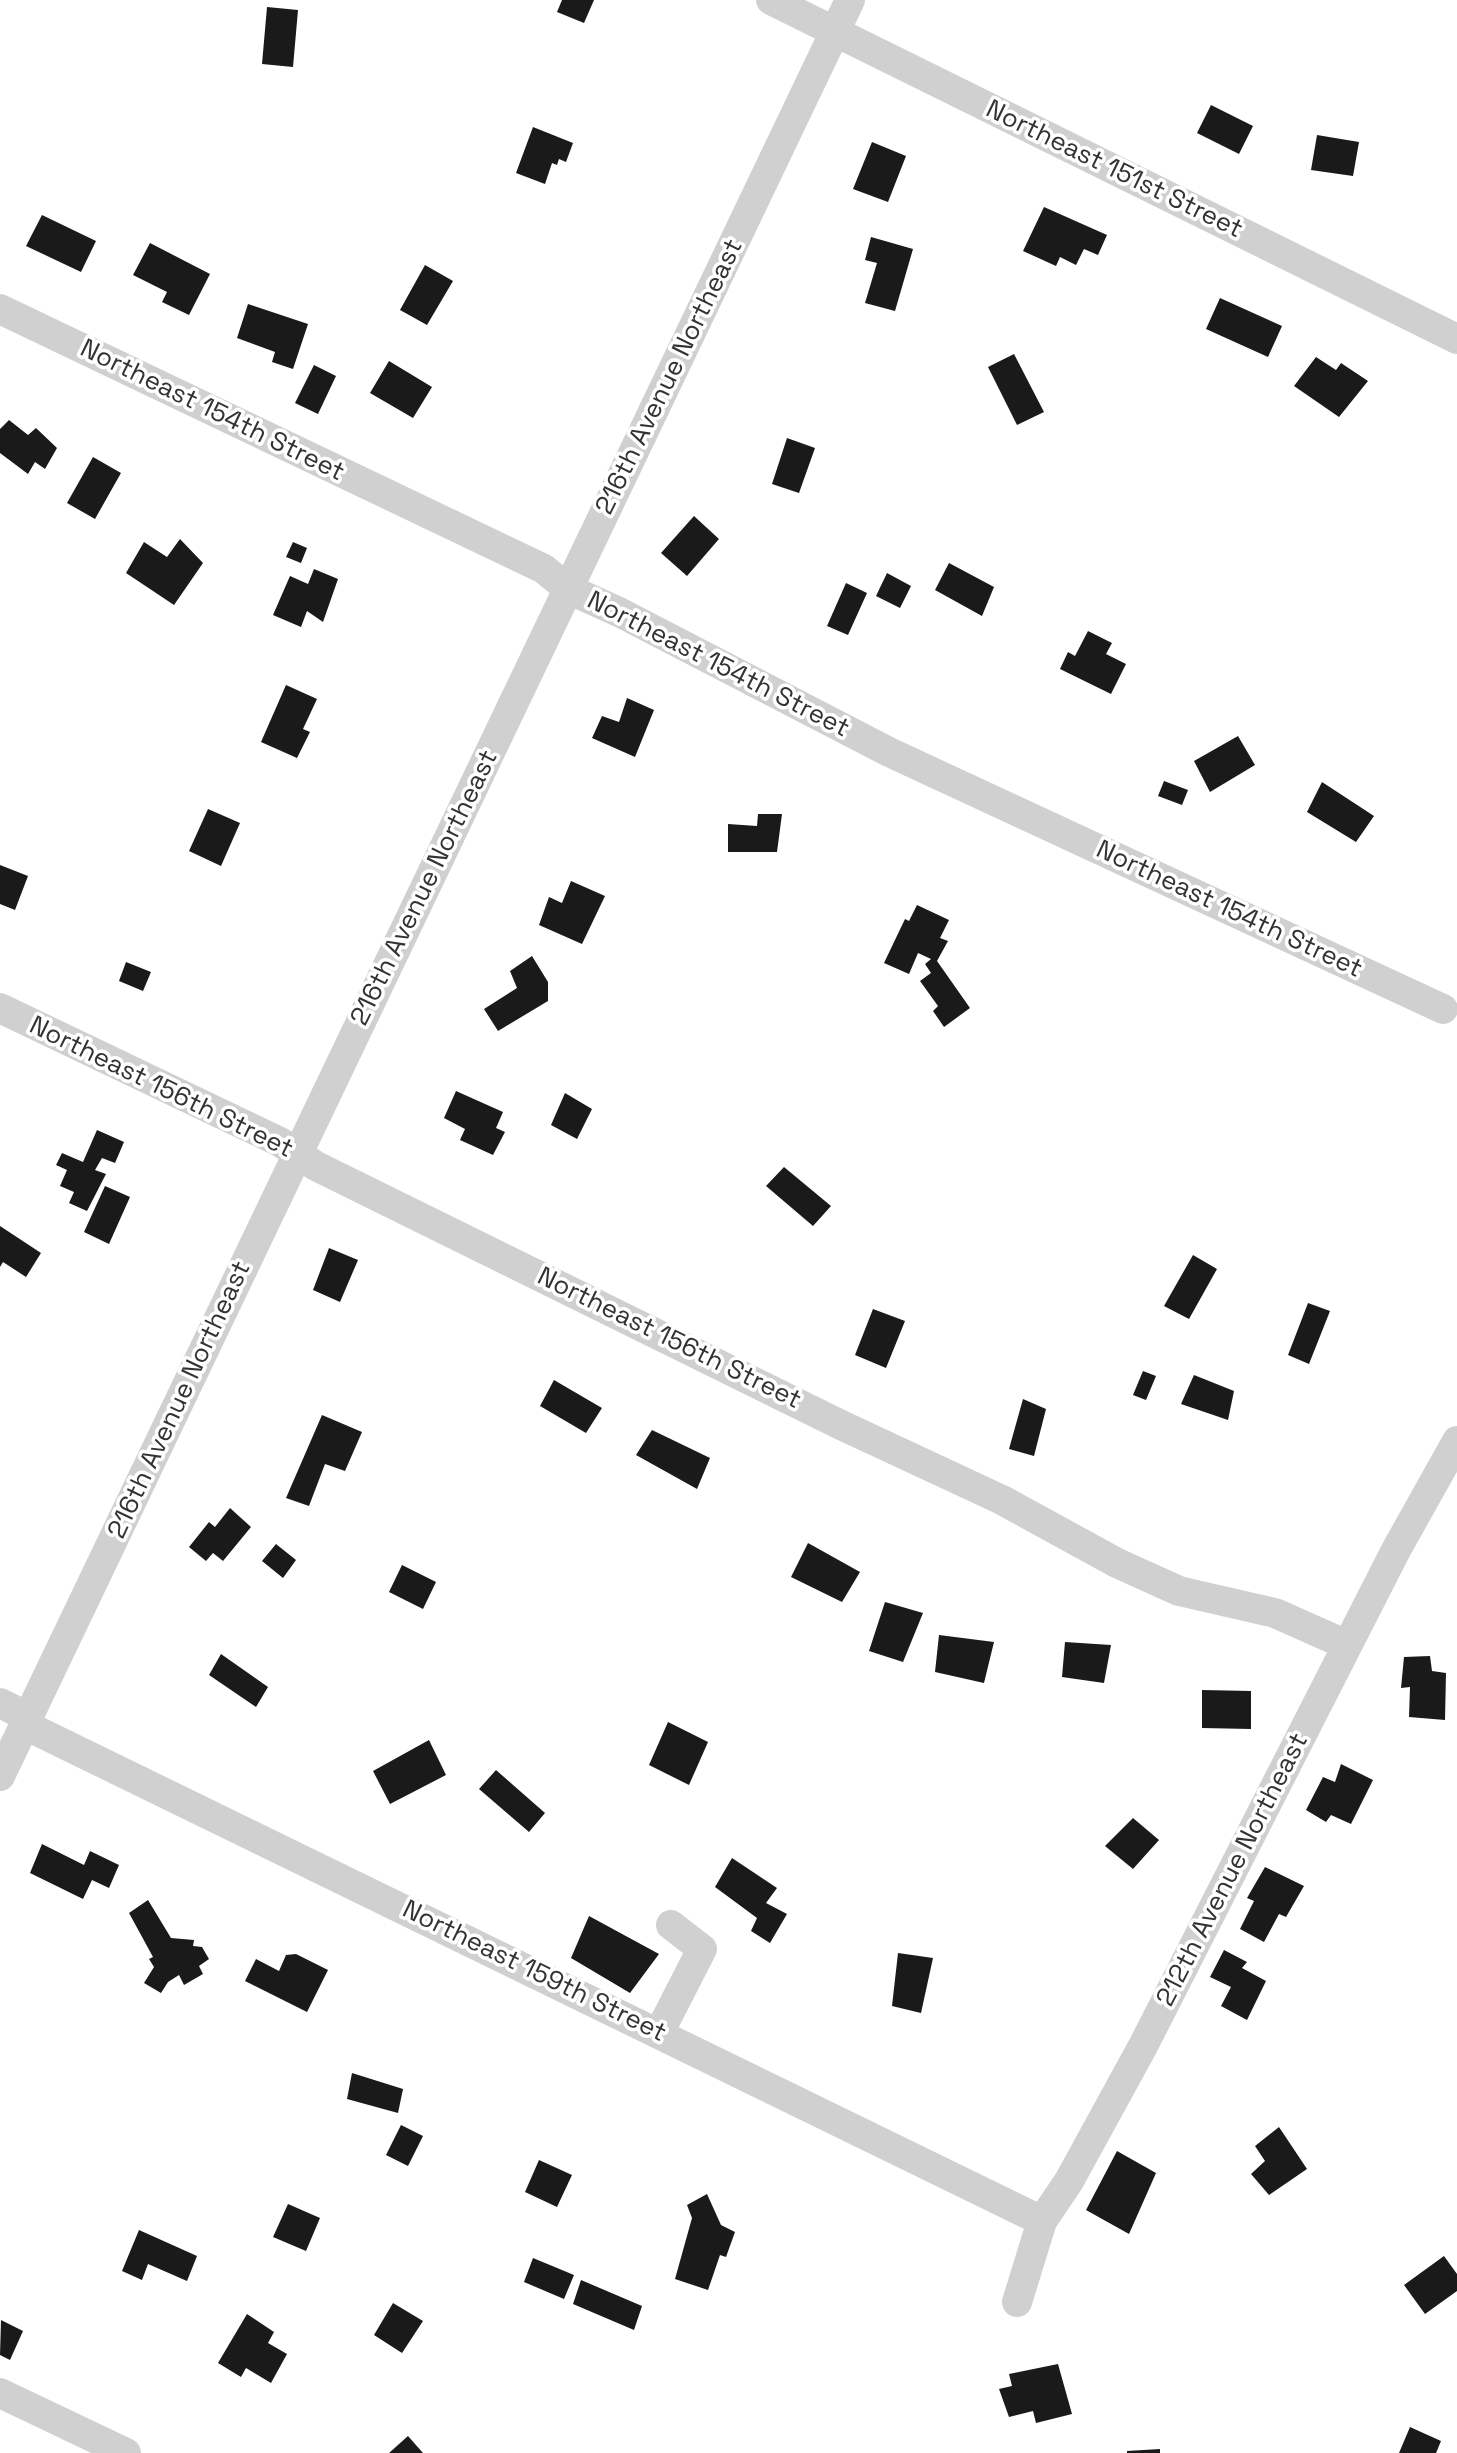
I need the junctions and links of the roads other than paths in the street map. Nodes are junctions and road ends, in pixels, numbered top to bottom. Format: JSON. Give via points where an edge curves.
{"nodes":[{"id":1,"x":771,"y":0,"type":"edge"},
{"id":2,"x":850,"y":0,"type":"edge"},
{"id":3,"x":835,"y":31,"type":"junction"},
{"id":4,"x":0,"y":309,"type":"edge"},
{"id":5,"x":1457,"y":339,"type":"edge"},
{"id":6,"x":568,"y":589,"type":"junction"},
{"id":7,"x":0,"y":1008,"type":"edge"},
{"id":8,"x":1443,"y":1009,"type":"dead end"},
{"id":9,"x":297,"y":1154,"type":"junction"},
{"id":10,"x":1457,"y":1441,"type":"edge"},
{"id":11,"x":1348,"y":1645,"type":"junction"},
{"id":12,"x":0,"y":1703,"type":"edge"},
{"id":13,"x":27,"y":1721,"type":"junction"},
{"id":14,"x":0,"y":1776,"type":"edge"},
{"id":15,"x":671,"y":1925,"type":"dead end"},
{"id":16,"x":659,"y":2033,"type":"junction"},
{"id":17,"x":1042,"y":2221,"type":"junction"},
{"id":18,"x":1017,"y":2302,"type":"dead end"},
{"id":19,"x":0,"y":2393,"type":"edge"},
{"id":20,"x":126,"y":2453,"type":"edge"}],
"edges":[{"from":1,"to":3,"type":"street","name":"Northeast 151st Street"},
{"from":2,"to":3,"type":"street","name":"216th Avenue Northeast"},
{"from":3,"to":5,"type":"street","name":"Northeast 151st Street"},
{"from":3,"to":6,"type":"street","name":"216th Avenue Northeast"},
{"from":4,"to":6,"type":"street","name":"Northeast 154th Street","via":[[544,569]]},
{"from":6,"to":8,"type":"street","name":"Northeast 154th Street","via":[[889,752]]},
{"from":6,"to":9,"type":"street","name":"216th Avenue Northeast"},
{"from":7,"to":9,"type":"street","name":"Northeast 156th Street"},
{"from":9,"to":11,"type":"street","name":"Northeast 156th Street","via":[[839,1424],[1002,1500],[1117,1563],[1179,1591],[1275,1613]]},
{"from":9,"to":13,"type":"street","name":"216th Avenue Northeast"},
{"from":10,"to":11,"type":"street","name":"212th Avenue Northeast"},
{"from":11,"to":17,"type":"street","name":"212th Avenue Northeast","via":[[1143,2046]]},
{"from":12,"to":13,"type":"street","name":"Northeast 159th Street"},
{"from":13,"to":14,"type":"street","name":"216th Avenue Northeast"},
{"from":13,"to":16,"type":"street","name":"Northeast 159th Street"},
{"from":15,"to":16,"type":"street","via":[[702,1949]]},
{"from":16,"to":17,"type":"street","name":"Northeast 159th Street"},
{"from":17,"to":18,"type":"street","name":"212th Avenue Northeast"},
{"from":19,"to":20,"type":"street"}]}
